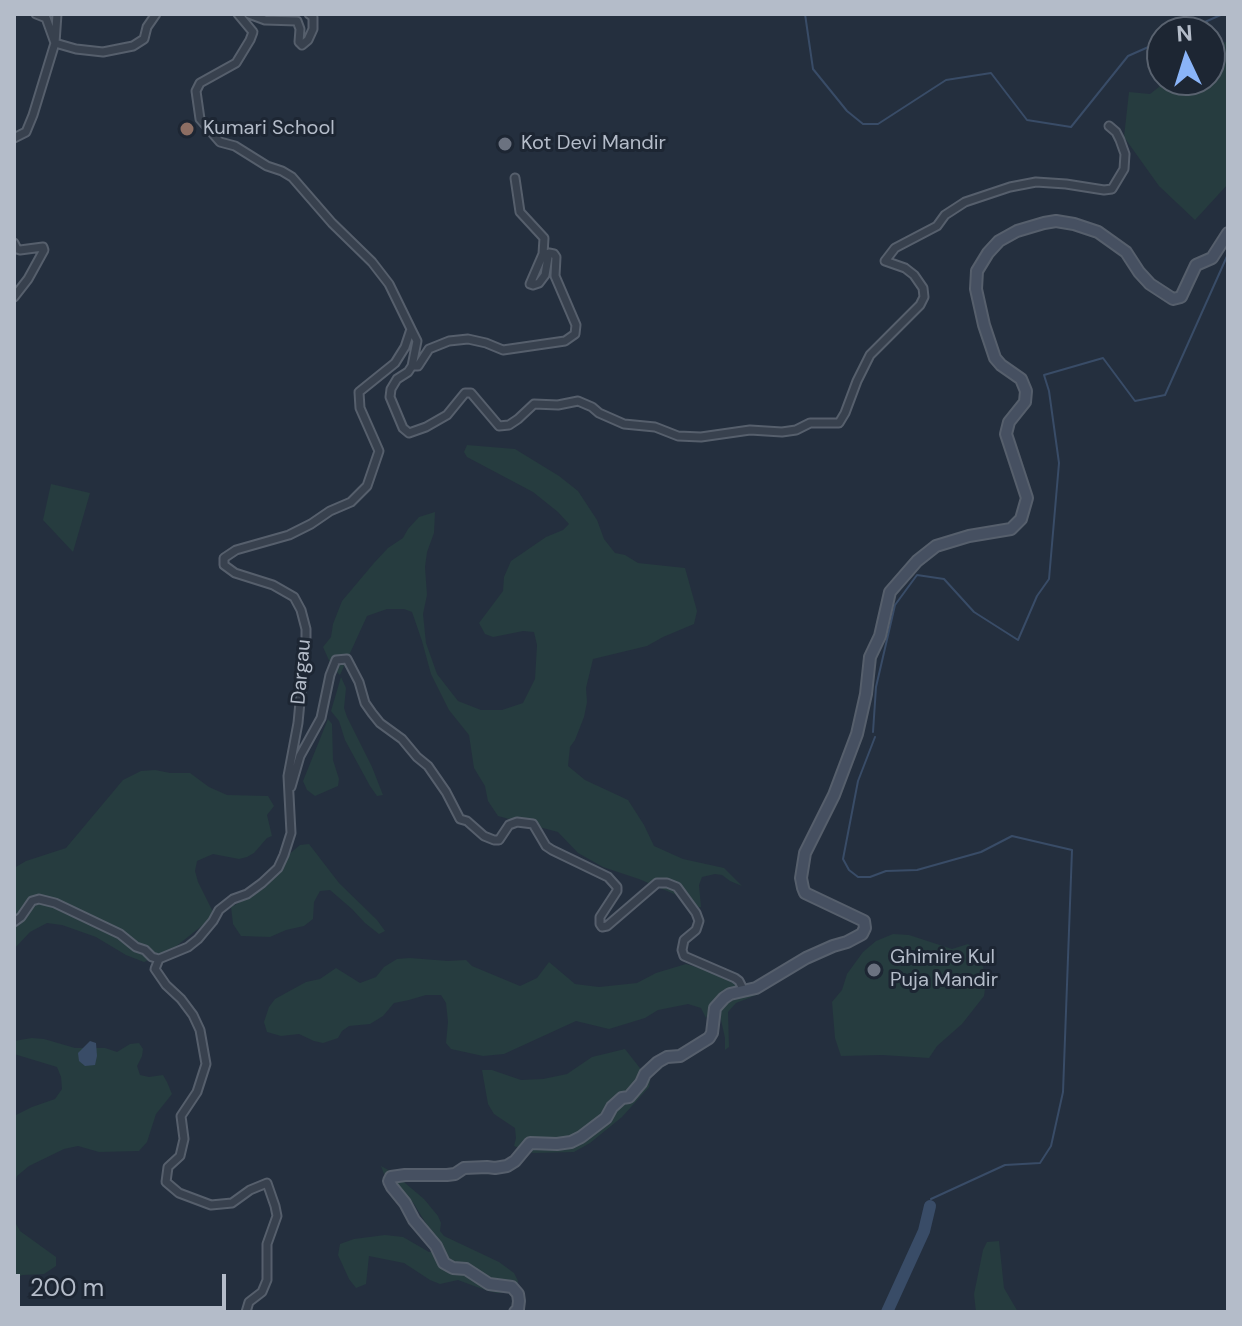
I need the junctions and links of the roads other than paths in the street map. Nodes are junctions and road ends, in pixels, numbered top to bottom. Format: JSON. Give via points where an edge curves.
{"nodes":[{"id":1,"x":36,"y":14,"type":"edge"},
{"id":2,"x":57,"y":14,"type":"edge"},
{"id":3,"x":156,"y":14,"type":"edge"},
{"id":4,"x":238,"y":14,"type":"edge"},
{"id":5,"x":249,"y":14,"type":"edge"},
{"id":6,"x":309,"y":14,"type":"edge"},
{"id":7,"x":55,"y":43,"type":"junction"},
{"id":8,"x":1109,"y":126,"type":"dead end"},
{"id":9,"x":14,"y":138,"type":"edge"},
{"id":10,"x":515,"y":178,"type":"dead end"},
{"id":11,"x":1228,"y":233,"type":"edge"},
{"id":12,"x":14,"y":243,"type":"edge"},
{"id":13,"x":14,"y":297,"type":"edge"},
{"id":14,"x":411,"y":329,"type":"junction"},
{"id":15,"x":412,"y":366,"type":"junction"},
{"id":16,"x":289,"y":797,"type":"junction"},
{"id":17,"x":14,"y":922,"type":"edge"},
{"id":18,"x":159,"y":959,"type":"junction"},
{"id":19,"x":744,"y":991,"type":"junction"},
{"id":20,"x":246,"y":1312,"type":"edge"},
{"id":21,"x":515,"y":1312,"type":"edge"}],
"edges":[{"from":1,"to":7,"type":"street","via":[[46,18]]},
{"from":2,"to":7,"type":"street"},
{"from":3,"to":7,"type":"street","via":[[144,39],[133,46],[103,52]]},
{"from":4,"to":14,"type":"street","via":[[253,32],[236,63],[200,83],[200,119],[220,142],[292,177],[372,262]]},
{"from":5,"to":6,"type":"street","via":[[297,21],[302,45],[313,29]]},
{"from":7,"to":9,"type":"street","via":[[26,132]]},
{"from":8,"to":15,"type":"street","via":[[1125,154],[1124,169],[1112,189],[1036,182],[1010,187],[965,202],[937,226],[895,248],[885,261],[914,275],[924,297],[870,355],[839,423],[810,423],[782,432],[678,436],[624,424],[578,401],[534,404],[509,425],[499,426],[471,393],[465,393],[447,415],[409,433],[390,397],[397,379]]},
{"from":10,"to":15,"type":"street","via":[[520,212],[544,238],[530,284],[539,283],[549,253],[554,254],[555,276],[575,334],[565,341],[503,350],[468,339],[449,341],[429,349],[418,366]]},
{"from":11,"to":19,"type":"street","via":[[1212,258],[1196,265],[1181,297],[1173,299],[1150,284],[1126,252],[1098,232],[1074,224],[1056,221],[1017,231],[988,253],[977,271],[976,289],[995,358],[1021,379],[1026,391],[1006,434],[1026,506],[1011,529],[936,546],[890,592],[870,657],[857,734],[805,853],[802,872],[805,893],[864,921],[865,928],[847,942]]},
{"from":12,"to":13,"type":"street","via":[[20,250],[44,249]]},
{"from":14,"to":15,"type":"street","via":[[417,341]]},
{"from":14,"to":16,"type":"street","name":"Dargau","via":[[395,363],[359,392],[360,408],[379,451],[367,486],[351,502],[311,524],[224,558],[224,565],[235,573],[294,597],[301,610],[306,639]]},
{"from":16,"to":18,"type":"street","name":"Dargau","via":[[291,833],[278,868],[219,910],[188,947]]},
{"from":16,"to":19,"type":"street","via":[[300,756],[321,718],[336,660],[347,659],[372,713],[428,766],[460,819],[499,840],[509,825],[533,824],[546,846],[608,877],[617,891],[600,917],[602,927],[657,883],[677,887],[699,921],[684,940],[684,956],[735,978]]},
{"from":17,"to":18,"type":"street","via":[[32,901],[55,903]]},
{"from":18,"to":20,"type":"street","via":[[155,969],[200,1030],[206,1064],[197,1092],[181,1116],[184,1139],[166,1182],[211,1205],[232,1203],[267,1183],[277,1216],[267,1244],[267,1280]]},
{"from":19,"to":21,"type":"street","via":[[719,1002],[709,1038],[658,1062],[629,1097],[581,1137],[557,1144],[530,1143],[507,1166],[391,1177],[392,1187],[444,1263],[489,1284],[512,1287],[519,1301]]}]}
